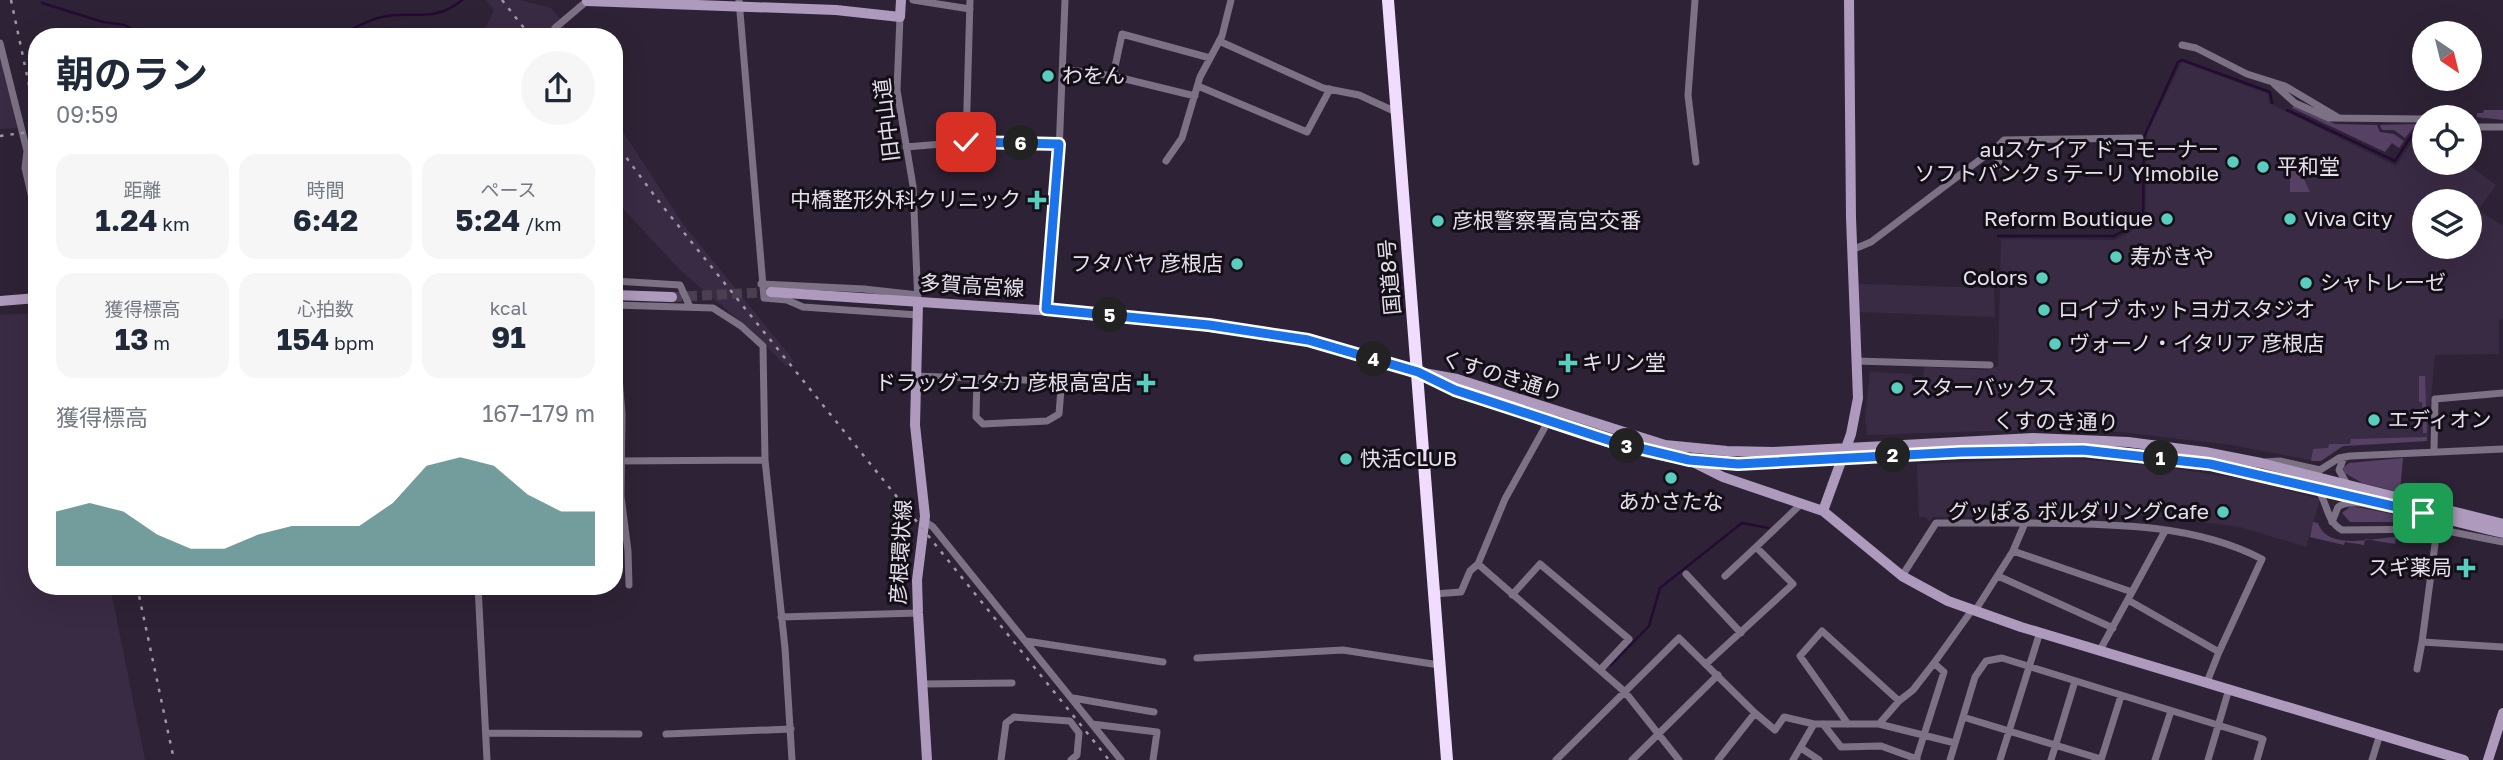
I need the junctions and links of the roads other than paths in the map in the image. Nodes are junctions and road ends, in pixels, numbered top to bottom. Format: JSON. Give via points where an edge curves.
{"nodes":[{"id":1,"x":901,"y":0,"type":"edge"},
{"id":2,"x":913,"y":0,"type":"edge"},
{"id":3,"x":970,"y":0,"type":"edge"},
{"id":4,"x":1065,"y":0,"type":"edge"},
{"id":5,"x":1231,"y":0,"type":"edge"},
{"id":6,"x":1388,"y":0,"type":"edge"},
{"id":7,"x":1695,"y":0,"type":"edge"},
{"id":8,"x":1849,"y":0,"type":"edge"},
{"id":9,"x":587,"y":1,"type":"edge"},
{"id":10,"x":739,"y":4,"type":"edge"},
{"id":11,"x":970,"y":9,"type":"junction"},
{"id":12,"x":900,"y":17,"type":"junction"},
{"id":13,"x":555,"y":28,"type":"dead end"},
{"id":14,"x":1220,"y":41,"type":"junction"},
{"id":15,"x":0,"y":43,"type":"edge"},
{"id":16,"x":2182,"y":45,"type":"dead end"},
{"id":17,"x":1210,"y":58,"type":"junction"},
{"id":18,"x":1063,"y":69,"type":"junction"},
{"id":19,"x":1113,"y":76,"type":"junction"},
{"id":20,"x":1198,"y":86,"type":"junction"},
{"id":21,"x":1329,"y":89,"type":"junction"},
{"id":22,"x":1195,"y":96,"type":"junction"},
{"id":23,"x":1397,"y":112,"type":"junction"},
{"id":24,"x":2412,"y":119,"type":"edge"},
{"id":25,"x":2482,"y":127,"type":"edge"},
{"id":26,"x":2503,"y":127,"type":"edge"},
{"id":27,"x":2140,"y":138,"type":"dead end"},
{"id":28,"x":966,"y":142,"type":"junction"},
{"id":29,"x":1059,"y":144,"type":"junction"},
{"id":30,"x":1998,"y":146,"type":"junction"},
{"id":31,"x":906,"y":147,"type":"junction"},
{"id":32,"x":27,"y":154,"type":"joint"},
{"id":33,"x":1166,"y":161,"type":"dead end"},
{"id":34,"x":1696,"y":162,"type":"dead end"},
{"id":35,"x":1999,"y":166,"type":"dead end"},
{"id":36,"x":28,"y":180,"type":"edge"},
{"id":37,"x":1854,"y":249,"type":"junction"},
{"id":38,"x":623,"y":282,"type":"edge"},
{"id":39,"x":761,"y":284,"type":"junction"},
{"id":40,"x":771,"y":292,"type":"tunnel mouth"},
{"id":41,"x":623,"y":295,"type":"edge"},
{"id":42,"x":672,"y":298,"type":"tunnel mouth"},
{"id":43,"x":28,"y":299,"type":"edge"},
{"id":44,"x":0,"y":301,"type":"edge"},
{"id":45,"x":918,"y":304,"type":"junction"},
{"id":46,"x":623,"y":306,"type":"edge"},
{"id":47,"x":690,"y":307,"type":"junction"},
{"id":48,"x":1046,"y":309,"type":"junction"},
{"id":49,"x":1856,"y":361,"type":"junction"},
{"id":50,"x":1990,"y":365,"type":"dead end"},
{"id":51,"x":1418,"y":372,"type":"junction"},
{"id":52,"x":915,"y":376,"type":"junction"},
{"id":53,"x":977,"y":378,"type":"junction"},
{"id":54,"x":2503,"y":393,"type":"edge"},
{"id":55,"x":1551,"y":416,"type":"junction"},
{"id":56,"x":1846,"y":447,"type":"junction"},
{"id":57,"x":2503,"y":449,"type":"edge"},
{"id":58,"x":2434,"y":451,"type":"junction"},
{"id":59,"x":2344,"y":457,"type":"junction"},
{"id":60,"x":1840,"y":458,"type":"junction"},
{"id":61,"x":765,"y":460,"type":"junction"},
{"id":62,"x":1689,"y":460,"type":"junction"},
{"id":63,"x":623,"y":461,"type":"edge"},
{"id":64,"x":2261,"y":463,"type":"junction"},
{"id":65,"x":2349,"y":486,"type":"junction"},
{"id":66,"x":2315,"y":487,"type":"junction"},
{"id":67,"x":1801,"y":504,"type":"junction"},
{"id":68,"x":2406,"y":509,"type":"junction"},
{"id":69,"x":2423,"y":509,"type":"junction"},
{"id":70,"x":1822,"y":511,"type":"junction"},
{"id":71,"x":925,"y":521,"type":"junction"},
{"id":72,"x":623,"y":523,"type":"edge"},
{"id":73,"x":2025,"y":523,"type":"junction"},
{"id":74,"x":2332,"y":523,"type":"junction"},
{"id":75,"x":2503,"y":524,"type":"edge"},
{"id":76,"x":2437,"y":529,"type":"junction"},
{"id":77,"x":2165,"y":531,"type":"junction"},
{"id":78,"x":2503,"y":533,"type":"edge"},
{"id":79,"x":2503,"y":542,"type":"edge"},
{"id":80,"x":1756,"y":547,"type":"junction"},
{"id":81,"x":2013,"y":551,"type":"junction"},
{"id":82,"x":1478,"y":564,"type":"junction"},
{"id":83,"x":1686,"y":574,"type":"dead end"},
{"id":84,"x":1725,"y":576,"type":"dead end"},
{"id":85,"x":1902,"y":576,"type":"junction"},
{"id":86,"x":1998,"y":576,"type":"junction"},
{"id":87,"x":629,"y":585,"type":"dead end"},
{"id":88,"x":2132,"y":592,"type":"junction"},
{"id":89,"x":1434,"y":594,"type":"junction"},
{"id":90,"x":478,"y":595,"type":"edge"},
{"id":91,"x":1512,"y":595,"type":"junction"},
{"id":92,"x":2128,"y":600,"type":"junction"},
{"id":93,"x":1974,"y":611,"type":"junction"},
{"id":94,"x":918,"y":613,"type":"junction"},
{"id":95,"x":781,"y":617,"type":"junction"},
{"id":96,"x":2112,"y":628,"type":"junction"},
{"id":97,"x":2040,"y":632,"type":"junction"},
{"id":98,"x":1741,"y":633,"type":"junction"},
{"id":99,"x":1026,"y":641,"type":"junction"},
{"id":100,"x":2422,"y":642,"type":"junction"},
{"id":101,"x":2503,"y":647,"type":"edge"},
{"id":102,"x":2100,"y":650,"type":"junction"},
{"id":103,"x":2219,"y":652,"type":"junction"},
{"id":104,"x":1197,"y":658,"type":"dead end"},
{"id":105,"x":1163,"y":662,"type":"dead end"},
{"id":106,"x":1934,"y":663,"type":"junction"},
{"id":107,"x":1706,"y":664,"type":"junction"},
{"id":108,"x":1439,"y":665,"type":"junction"},
{"id":109,"x":2029,"y":666,"type":"junction"},
{"id":110,"x":2417,"y":669,"type":"dead end"},
{"id":111,"x":1600,"y":670,"type":"junction"},
{"id":112,"x":1718,"y":675,"type":"junction"},
{"id":113,"x":2075,"y":681,"type":"junction"},
{"id":114,"x":2207,"y":682,"type":"junction"},
{"id":115,"x":1012,"y":683,"type":"dead end"},
{"id":116,"x":923,"y":684,"type":"junction"},
{"id":117,"x":2229,"y":689,"type":"junction"},
{"id":118,"x":1625,"y":692,"type":"junction"},
{"id":119,"x":2121,"y":695,"type":"junction"},
{"id":120,"x":1072,"y":698,"type":"junction"},
{"id":121,"x":1899,"y":701,"type":"junction"},
{"id":122,"x":2171,"y":711,"type":"junction"},
{"id":123,"x":1154,"y":712,"type":"dead end"},
{"id":124,"x":1755,"y":713,"type":"junction"},
{"id":125,"x":2503,"y":713,"type":"edge"},
{"id":126,"x":1963,"y":717,"type":"junction"},
{"id":127,"x":1092,"y":724,"type":"junction"},
{"id":128,"x":1814,"y":724,"type":"junction"},
{"id":129,"x":1823,"y":724,"type":"junction"},
{"id":130,"x":1848,"y":724,"type":"junction"},
{"id":131,"x":1879,"y":724,"type":"junction"},
{"id":132,"x":2219,"y":724,"type":"junction"},
{"id":133,"x":791,"y":729,"type":"junction"},
{"id":134,"x":2009,"y":730,"type":"junction"},
{"id":135,"x":486,"y":733,"type":"junction"},
{"id":136,"x":639,"y":734,"type":"dead end"},
{"id":137,"x":666,"y":734,"type":"dead end"},
{"id":138,"x":1658,"y":734,"type":"junction"},
{"id":139,"x":1925,"y":734,"type":"junction"},
{"id":140,"x":2380,"y":734,"type":"junction"},
{"id":141,"x":1955,"y":743,"type":"junction"},
{"id":142,"x":2055,"y":745,"type":"junction"},
{"id":143,"x":1801,"y":748,"type":"junction"},
{"id":144,"x":1917,"y":759,"type":"edge"},
{"id":145,"x":487,"y":760,"type":"edge"},
{"id":146,"x":792,"y":760,"type":"edge"},
{"id":147,"x":927,"y":760,"type":"edge"},
{"id":148,"x":1001,"y":760,"type":"edge"},
{"id":149,"x":1071,"y":760,"type":"edge"},
{"id":150,"x":1121,"y":760,"type":"edge"},
{"id":151,"x":1153,"y":760,"type":"edge"},
{"id":152,"x":1447,"y":760,"type":"edge"},
{"id":153,"x":1556,"y":760,"type":"edge"},
{"id":154,"x":1632,"y":760,"type":"edge"},
{"id":155,"x":1679,"y":760,"type":"edge"},
{"id":156,"x":1718,"y":760,"type":"edge"},
{"id":157,"x":1793,"y":760,"type":"edge"},
{"id":158,"x":1819,"y":760,"type":"edge"},
{"id":159,"x":1950,"y":760,"type":"edge"},
{"id":160,"x":2000,"y":760,"type":"edge"},
{"id":161,"x":2050,"y":760,"type":"edge"},
{"id":162,"x":2101,"y":760,"type":"edge"},
{"id":163,"x":2155,"y":760,"type":"edge"},
{"id":164,"x":2208,"y":760,"type":"edge"},
{"id":165,"x":2257,"y":760,"type":"edge"},
{"id":166,"x":2372,"y":760,"type":"edge"},
{"id":167,"x":2464,"y":760,"type":"edge"},
{"id":168,"x":2488,"y":760,"type":"edge"}],
"edges":[{"from":1,"to":12,"type":"main road"},
{"from":2,"to":11,"type":"street"},
{"from":3,"to":11,"type":"street"},
{"from":4,"to":18,"type":"street"},
{"from":5,"to":14,"type":"street"},
{"from":6,"to":23,"type":"highway","name":"国道8号"},
{"from":7,"to":34,"type":"street","via":[[1688,95]]},
{"from":8,"to":37,"type":"main road"},
{"from":9,"to":10,"type":"main road"},
{"from":9,"to":13,"type":"street"},
{"from":10,"to":12,"type":"main road"},
{"from":10,"to":39,"type":"street"},
{"from":11,"to":28,"type":"street"},
{"from":12,"to":31,"type":"street","name":"旧中山道","via":[[897,90]]},
{"from":14,"to":17,"type":"street"},
{"from":14,"to":21,"type":"street"},
{"from":15,"to":32,"type":"street"},
{"from":16,"to":24,"type":"street","via":[[2273,83],[2295,103],[2329,118]]},
{"from":17,"to":19,"type":"street","via":[[1122,34]]},
{"from":17,"to":20,"type":"street"},
{"from":18,"to":19,"type":"street"},
{"from":18,"to":29,"type":"street"},
{"from":19,"to":22,"type":"street"},
{"from":20,"to":21,"type":"street","via":[[1307,132]]},
{"from":20,"to":22,"type":"street"},
{"from":21,"to":23,"type":"street","via":[[1359,95]]},
{"from":22,"to":33,"type":"street","via":[[1182,138]]},
{"from":23,"to":51,"type":"highway","name":"国道8号"},
{"from":25,"to":26,"type":"street"},
{"from":27,"to":30,"type":"street","via":[[2004,140]]},
{"from":28,"to":29,"type":"street"},
{"from":28,"to":31,"type":"street"},
{"from":29,"to":48,"type":"street"},
{"from":30,"to":35,"type":"street"},
{"from":30,"to":37,"type":"street","via":[[1871,242]]},
{"from":31,"to":45,"type":"street","name":"旧中山道","via":[[916,217]]},
{"from":32,"to":36,"type":"street"},
{"from":37,"to":49,"type":"main road"},
{"from":38,"to":47,"type":"street","via":[[680,285]]},
{"from":39,"to":45,"type":"street","via":[[864,289]]},
{"from":39,"to":45,"type":"street","via":[[764,298],[803,307]]},
{"from":40,"to":45,"type":"main road","name":"多賀高宮線"},
{"from":41,"to":42,"type":"main road"},
{"from":43,"to":44,"type":"main road"},
{"from":45,"to":48,"type":"main road","name":"多賀高宮線"},
{"from":45,"to":52,"type":"main road","name":"彦根環状線"},
{"from":46,"to":47,"type":"street"},
{"from":47,"to":61,"type":"street","via":[[720,311],[762,346]]},
{"from":48,"to":51,"type":"main road","name":"多賀高宮線","via":[[1308,340]]},
{"from":49,"to":50,"type":"street"},
{"from":49,"to":56,"type":"main road","via":[[1858,398]]},
{"from":51,"to":55,"type":"main road","name":"くすのき通り","via":[[1457,379]]},
{"from":51,"to":89,"type":"highway","name":"国道8号"},
{"from":52,"to":53,"type":"street"},
{"from":52,"to":71,"type":"main road","name":"彦根環状線"},
{"from":53,"to":53,"type":"street","via":[[1053,380],[1061,389],[1059,414],[1047,421],[983,424],[976,416]]},
{"from":54,"to":58,"type":"street","via":[[2435,399]]},
{"from":55,"to":56,"type":"main road","name":"くすのき通り","via":[[1696,449],[1773,452]]},
{"from":55,"to":62,"type":"main road","name":"くすのき通り","via":[[1650,453]]},
{"from":55,"to":82,"type":"street","via":[[1505,499]]},
{"from":56,"to":60,"type":"main road"},
{"from":56,"to":64,"type":"main road","name":"くすのき通り","via":[[2083,439]]},
{"from":57,"to":58,"type":"street"},
{"from":58,"to":59,"type":"street"},
{"from":59,"to":64,"type":"street","via":[[2320,470],[2280,461]]},
{"from":59,"to":65,"type":"street","via":[[2339,474]]},
{"from":60,"to":62,"type":"main road","name":"くすのき通り","via":[[1738,464]]},
{"from":60,"to":66,"type":"main road","name":"くすのき通り","via":[[2083,450],[2210,464]]},
{"from":60,"to":70,"type":"main road"},
{"from":61,"to":63,"type":"street"},
{"from":61,"to":95,"type":"street"},
{"from":62,"to":67,"type":"main road"},
{"from":64,"to":65,"type":"main road","name":"くすのき通り"},
{"from":65,"to":69,"type":"main road","name":"くすのき通り"},
{"from":66,"to":68,"type":"main road","name":"くすのき通り"},
{"from":66,"to":74,"type":"street","via":[[2326,501]]},
{"from":67,"to":70,"type":"main road"},
{"from":67,"to":80,"type":"street"},
{"from":68,"to":69,"type":"main road","name":"くすのき通り"},
{"from":68,"to":74,"type":"street","via":[[2385,510],[2348,502],[2338,507]]},
{"from":69,"to":75,"type":"main road","name":"くすのき通り"},
{"from":69,"to":78,"type":"main road","name":"くすのき通り"},
{"from":70,"to":85,"type":"main road"},
{"from":71,"to":94,"type":"main road","name":"彦根環状線","via":[[917,580]]},
{"from":71,"to":99,"type":"street"},
{"from":72,"to":87,"type":"street"},
{"from":73,"to":77,"type":"street","via":[[2113,524]]},
{"from":73,"to":81,"type":"street"},
{"from":73,"to":85,"type":"street","via":[[1936,523]]},
{"from":74,"to":76,"type":"street","via":[[2342,530]]},
{"from":76,"to":79,"type":"street"},
{"from":76,"to":100,"type":"street"},
{"from":77,"to":88,"type":"street"},
{"from":77,"to":103,"type":"street","via":[[2230,543],[2262,559]]},
{"from":80,"to":84,"type":"street"},
{"from":80,"to":98,"type":"street","via":[[1793,584]]},
{"from":81,"to":86,"type":"street"},
{"from":81,"to":88,"type":"street"},
{"from":82,"to":89,"type":"street","via":[[1461,592]]},
{"from":82,"to":91,"type":"street"},
{"from":83,"to":98,"type":"street"},
{"from":85,"to":93,"type":"main road"},
{"from":86,"to":93,"type":"street"},
{"from":86,"to":96,"type":"street"},
{"from":88,"to":92,"type":"street"},
{"from":89,"to":108,"type":"highway","name":"国道8号"},
{"from":90,"to":135,"type":"street"},
{"from":91,"to":111,"type":"street"},
{"from":91,"to":111,"type":"street","via":[[1540,564],[1629,639]]},
{"from":92,"to":96,"type":"street"},
{"from":92,"to":103,"type":"street"},
{"from":93,"to":97,"type":"main road"},
{"from":93,"to":106,"type":"street"},
{"from":94,"to":95,"type":"street"},
{"from":94,"to":116,"type":"main road","name":"彦根環状線"},
{"from":95,"to":133,"type":"street"},
{"from":96,"to":102,"type":"street"},
{"from":97,"to":102,"type":"main road"},
{"from":97,"to":109,"type":"street"},
{"from":98,"to":107,"type":"street"},
{"from":99,"to":105,"type":"street"},
{"from":99,"to":120,"type":"street"},
{"from":100,"to":101,"type":"street"},
{"from":100,"to":110,"type":"street"},
{"from":102,"to":114,"type":"main road"},
{"from":103,"to":114,"type":"street"},
{"from":104,"to":108,"type":"street","via":[[1343,650]]},
{"from":106,"to":121,"type":"street"},
{"from":106,"to":139,"type":"street","via":[[1944,672]]},
{"from":107,"to":112,"type":"street"},
{"from":107,"to":118,"type":"street","via":[[1679,638]]},
{"from":108,"to":152,"type":"highway","name":"国道8号"},
{"from":109,"to":113,"type":"street"},
{"from":109,"to":126,"type":"street","via":[[2002,658],[1986,662],[1975,677]]},
{"from":109,"to":134,"type":"street"},
{"from":111,"to":118,"type":"street"},
{"from":112,"to":124,"type":"street"},
{"from":112,"to":138,"type":"street"},
{"from":113,"to":119,"type":"street"},
{"from":113,"to":142,"type":"street"},
{"from":114,"to":117,"type":"main road"},
{"from":115,"to":116,"type":"street"},
{"from":116,"to":147,"type":"main road","name":"彦根環状線"},
{"from":117,"to":132,"type":"street"},
{"from":117,"to":140,"type":"main road"},
{"from":118,"to":138,"type":"street"},
{"from":118,"to":153,"type":"street"},
{"from":119,"to":122,"type":"street"},
{"from":119,"to":162,"type":"street"},
{"from":120,"to":123,"type":"street"},
{"from":120,"to":127,"type":"street"},
{"from":121,"to":130,"type":"street","via":[[1822,631],[1800,656]]},
{"from":121,"to":131,"type":"street"},
{"from":122,"to":132,"type":"street"},
{"from":122,"to":163,"type":"street"},
{"from":124,"to":128,"type":"street","via":[[1774,730],[1784,717]]},
{"from":124,"to":156,"type":"street"},
{"from":125,"to":168,"type":"main road"},
{"from":126,"to":134,"type":"street"},
{"from":126,"to":141,"type":"street"},
{"from":127,"to":150,"type":"street"},
{"from":127,"to":151,"type":"street","via":[[1157,732]]},
{"from":128,"to":129,"type":"street"},
{"from":128,"to":143,"type":"street"},
{"from":129,"to":130,"type":"street"},
{"from":129,"to":144,"type":"street","via":[[1841,747],[1881,746]]},
{"from":130,"to":131,"type":"street"},
{"from":131,"to":139,"type":"street"},
{"from":132,"to":164,"type":"street"},
{"from":132,"to":165,"type":"street","via":[[2263,739]]},
{"from":133,"to":137,"type":"street"},
{"from":133,"to":146,"type":"street"},
{"from":134,"to":142,"type":"street"},
{"from":134,"to":160,"type":"street"},
{"from":135,"to":136,"type":"street"},
{"from":135,"to":145,"type":"street"},
{"from":138,"to":154,"type":"street"},
{"from":138,"to":155,"type":"street"},
{"from":139,"to":141,"type":"street"},
{"from":139,"to":144,"type":"street"},
{"from":140,"to":166,"type":"street"},
{"from":140,"to":167,"type":"main road"},
{"from":141,"to":159,"type":"street"},
{"from":142,"to":161,"type":"street"},
{"from":142,"to":162,"type":"street"},
{"from":143,"to":157,"type":"street"},
{"from":143,"to":158,"type":"street"},
{"from":148,"to":149,"type":"street","via":[[1006,723],[1014,717],[1070,721],[1079,733],[1077,755]]}]}
